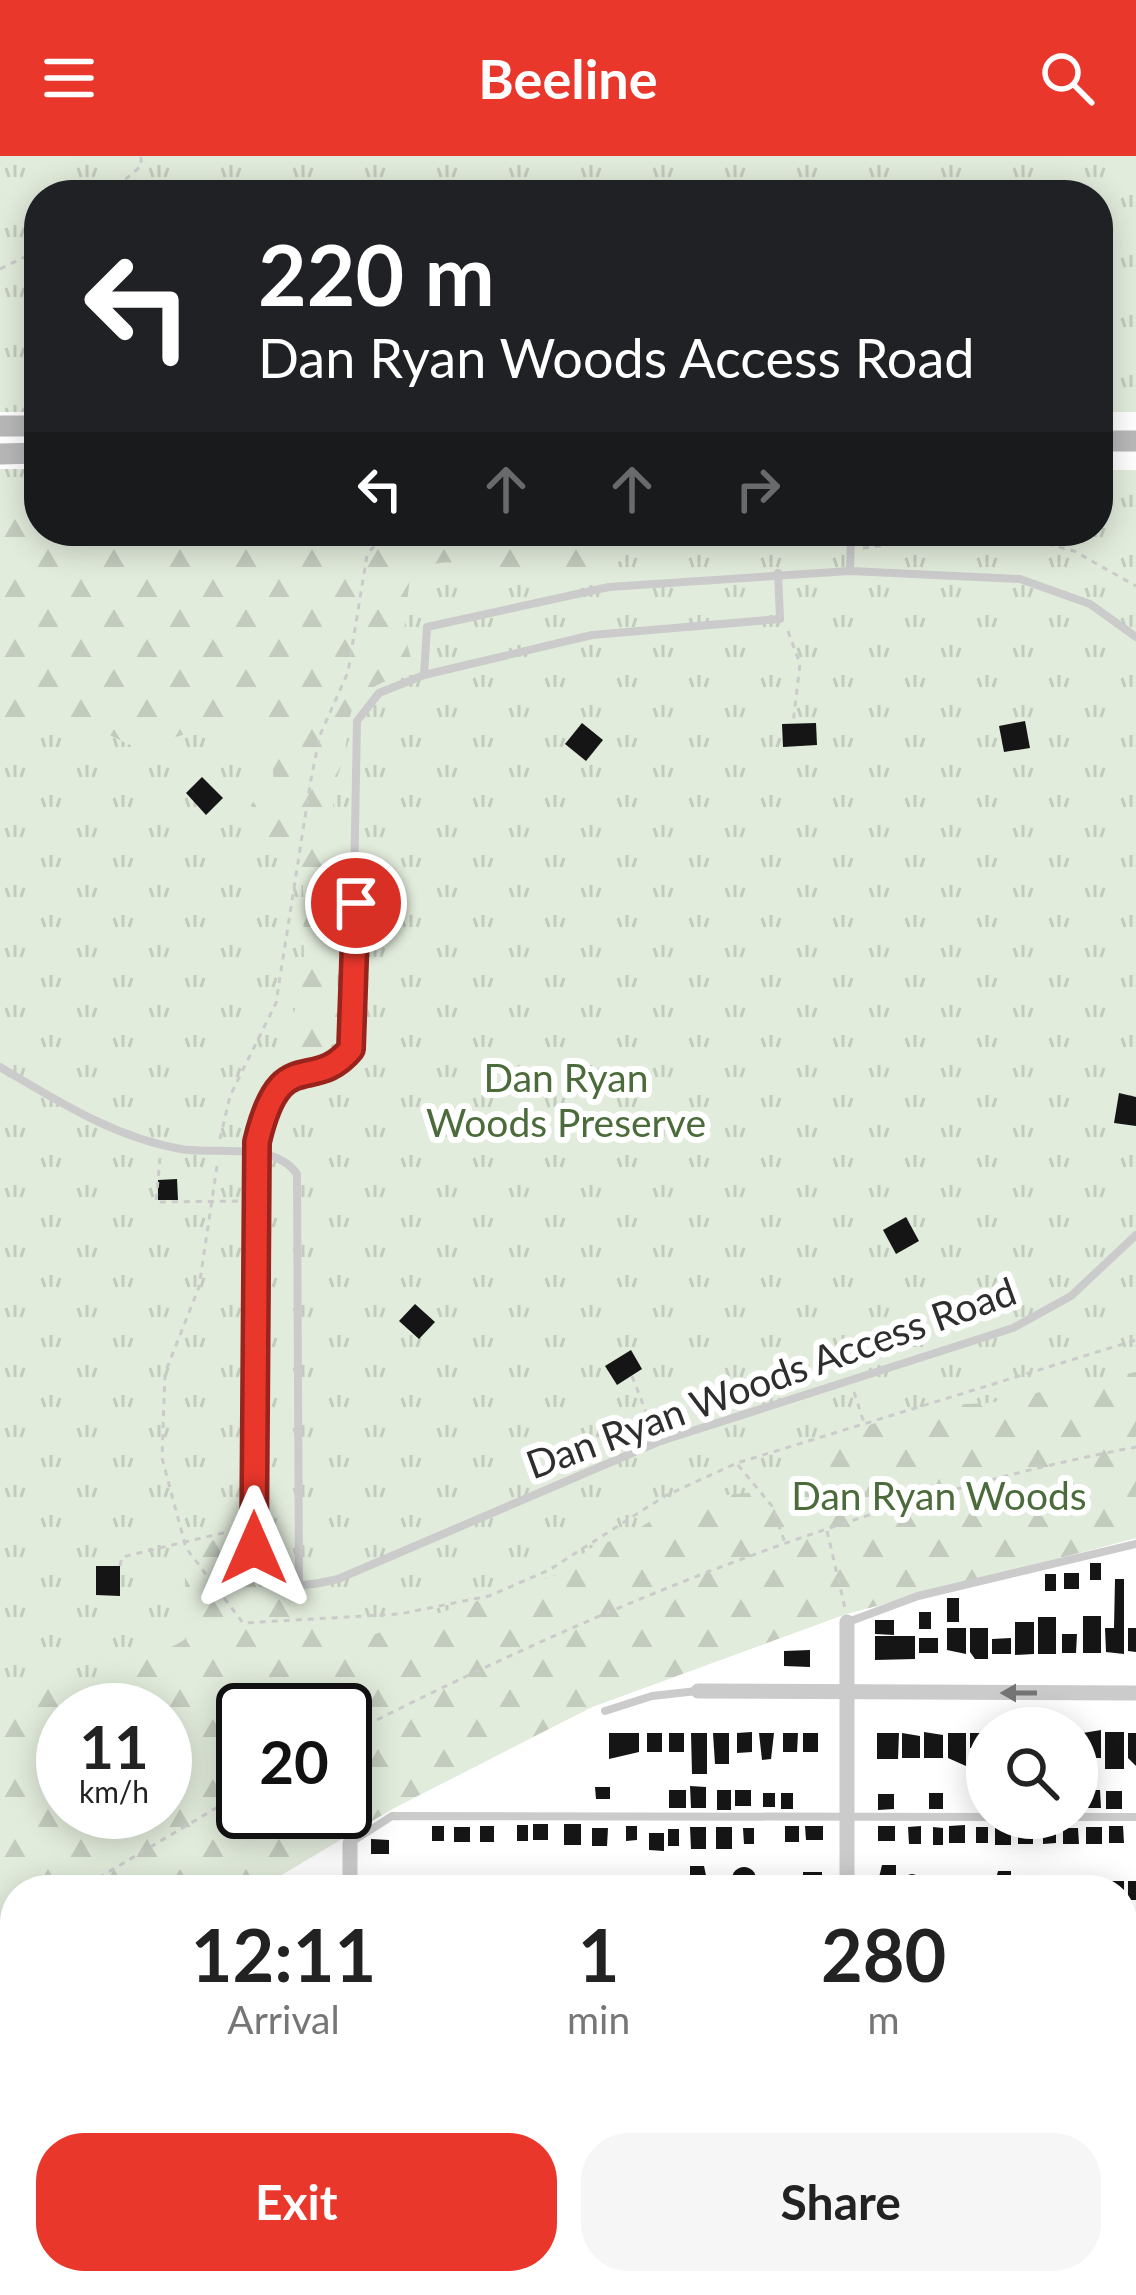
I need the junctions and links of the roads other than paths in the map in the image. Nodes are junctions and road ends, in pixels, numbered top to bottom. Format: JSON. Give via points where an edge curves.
{"nodes":[{"id":1,"x":850,"y":546,"type":"edge"},
{"id":2,"x":850,"y":571,"type":"junction"},
{"id":3,"x":778,"y":573,"type":"junction"},
{"id":4,"x":1136,"y":637,"type":"edge"},
{"id":5,"x":424,"y":675,"type":"junction"},
{"id":6,"x":0,"y":1067,"type":"edge"},
{"id":7,"x":256,"y":1154,"type":"junction"},
{"id":8,"x":1136,"y":1235,"type":"edge"},
{"id":9,"x":1136,"y":1544,"type":"edge"},
{"id":10,"x":299,"y":1584,"type":"junction"},
{"id":11,"x":847,"y":1622,"type":"joint"},
{"id":12,"x":698,"y":1691,"type":"joint"},
{"id":13,"x":847,"y":1692,"type":"junction"},
{"id":14,"x":1136,"y":1693,"type":"edge"},
{"id":15,"x":605,"y":1711,"type":"dead end"},
{"id":16,"x":966,"y":1817,"type":"edge"},
{"id":17,"x":1098,"y":1817,"type":"edge"},
{"id":18,"x":1136,"y":1817,"type":"edge"},
{"id":19,"x":847,"y":1818,"type":"junction"},
{"id":20,"x":350,"y":1843,"type":"joint"},
{"id":21,"x":350,"y":1875,"type":"edge"},
{"id":22,"x":847,"y":1875,"type":"edge"}],
"edges":[{"from":1,"to":2,"type":"lane"},
{"from":2,"to":3,"type":"lane"},
{"from":2,"to":4,"type":"lane","via":[[1020,579],[1090,604]]},
{"from":3,"to":5,"type":"lane","via":[[609,587],[427,627]]},
{"from":3,"to":5,"type":"lane","via":[[780,619],[592,635]]},
{"from":5,"to":7,"type":"lane","via":[[379,693],[357,722],[351,1049],[278,1086]]},
{"from":6,"to":7,"type":"lane","via":[[127,1135]]},
{"from":7,"to":10,"type":"lane","via":[[282,1159],[300,1182]]},
{"from":7,"to":10,"type":"lane","via":[[254,1532],[263,1574]]},
{"from":8,"to":10,"type":"lane","name":"Dan Ryan Woods Access Road","via":[[1101,1273],[1045,1313],[658,1442],[357,1572]]},
{"from":9,"to":11,"type":"lane","via":[[918,1596]]},
{"from":11,"to":13,"type":"street"},
{"from":12,"to":13,"type":"street"},
{"from":12,"to":15,"type":"lane"},
{"from":14,"to":13,"type":"street","one_way":true},
{"from":13,"to":19,"type":"street"},
{"from":16,"to":19,"type":"lane"},
{"from":17,"to":18,"type":"lane"},
{"from":19,"to":20,"type":"lane","via":[[392,1816]]},
{"from":19,"to":22,"type":"street"},
{"from":20,"to":21,"type":"street"}]}
